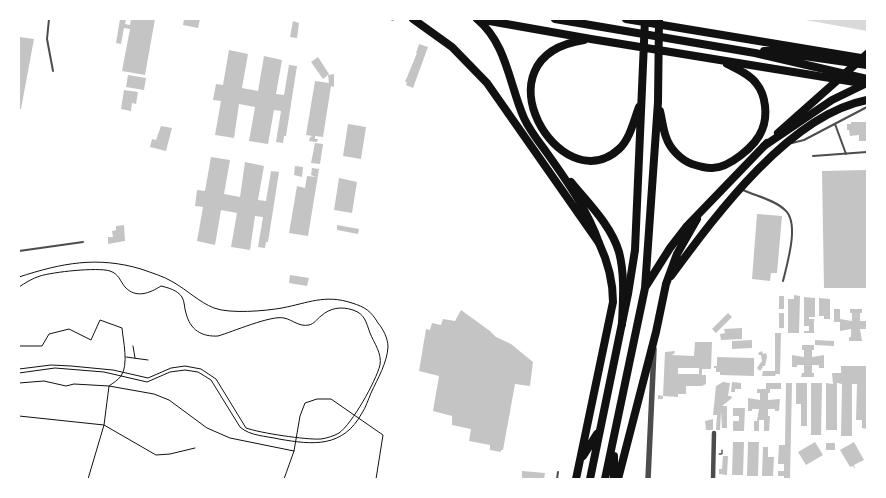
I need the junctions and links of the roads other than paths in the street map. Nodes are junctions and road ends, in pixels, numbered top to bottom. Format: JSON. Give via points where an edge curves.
{"nodes":[{"id":1,"x":49,"y":19,"type":"edge"},
{"id":2,"x":413,"y":19,"type":"edge"},
{"id":3,"x":477,"y":19,"type":"edge"},
{"id":4,"x":555,"y":19,"type":"edge"},
{"id":5,"x":626,"y":19,"type":"edge"},
{"id":6,"x":645,"y":19,"type":"edge"},
{"id":7,"x":659,"y":19,"type":"edge"},
{"id":8,"x":591,"y":39,"type":"junction"},
{"id":9,"x":755,"y":53,"type":"junction"},
{"id":10,"x":867,"y":54,"type":"edge"},
{"id":11,"x":867,"y":59,"type":"edge"},
{"id":12,"x":718,"y":60,"type":"junction"},
{"id":13,"x":867,"y":65,"type":"edge"},
{"id":14,"x":53,"y":71,"type":"dead end"},
{"id":15,"x":867,"y":79,"type":"edge"},
{"id":16,"x":867,"y":84,"type":"edge"},
{"id":17,"x":867,"y":100,"type":"edge"},
{"id":18,"x":641,"y":101,"type":"junction"},
{"id":19,"x":658,"y":102,"type":"junction"},
{"id":20,"x":867,"y":107,"type":"edge"},
{"id":21,"x":835,"y":124,"type":"junction"},
{"id":22,"x":764,"y":146,"type":"junction"},
{"id":23,"x":785,"y":146,"type":"junction"},
{"id":24,"x":867,"y":152,"type":"edge"},
{"id":25,"x":846,"y":154,"type":"junction"},
{"id":26,"x":549,"y":156,"type":"junction"},
{"id":27,"x":813,"y":156,"type":"dead end"},
{"id":28,"x":741,"y":189,"type":"junction"},
{"id":29,"x":704,"y":207,"type":"junction"},
{"id":30,"x":83,"y":242,"type":"dead end"},
{"id":31,"x":599,"y":243,"type":"junction"},
{"id":32,"x":19,"y":251,"type":"edge"},
{"id":33,"x":783,"y":281,"type":"dead end"},
{"id":34,"x":666,"y":284,"type":"junction"},
{"id":35,"x":645,"y":288,"type":"junction"},
{"id":36,"x":622,"y":324,"type":"junction"},
{"id":37,"x":656,"y":332,"type":"junction"},
{"id":38,"x":600,"y":431,"type":"junction"},
{"id":39,"x":714,"y":433,"type":"dead end"},
{"id":40,"x":614,"y":439,"type":"junction"},
{"id":41,"x":580,"y":460,"type":"junction"},
{"id":42,"x":558,"y":472,"type":"dead end"},
{"id":43,"x":557,"y":479,"type":"edge"},
{"id":44,"x":576,"y":479,"type":"edge"},
{"id":45,"x":590,"y":479,"type":"edge"},
{"id":46,"x":605,"y":479,"type":"edge"},
{"id":47,"x":614,"y":479,"type":"edge"},
{"id":48,"x":618,"y":479,"type":"edge"},
{"id":49,"x":648,"y":479,"type":"edge"},
{"id":50,"x":713,"y":479,"type":"edge"}],
"edges":[{"from":1,"to":14,"type":"lane","via":[[47,39]]},
{"from":2,"to":31,"type":"highway","via":[[452,47],[487,83]]},
{"from":3,"to":8,"type":"highway"},
{"from":3,"to":26,"type":"highway","via":[[495,39],[524,118]]},
{"from":4,"to":9,"type":"highway"},
{"from":5,"to":11,"type":"highway"},
{"from":6,"to":18,"type":"highway"},
{"from":7,"to":19,"type":"highway"},
{"from":8,"to":12,"type":"highway"},
{"from":8,"to":18,"type":"highway","via":[[553,50],[543,58],[534,74],[533,108],[539,124],[552,142],[582,161],[606,159],[620,148],[628,136]]},
{"from":9,"to":13,"type":"highway","via":[[770,51]]},
{"from":9,"to":15,"type":"highway"},
{"from":10,"to":22,"type":"highway"},
{"from":12,"to":16,"type":"highway"},
{"from":12,"to":19,"type":"highway","via":[[755,81],[764,97],[762,130],[740,156],[713,169],[686,161],[666,138]]},
{"from":16,"to":22,"type":"highway","via":[[832,100]]},
{"from":17,"to":23,"type":"highway","via":[[829,113]]},
{"from":18,"to":36,"type":"highway","via":[[635,250]]},
{"from":19,"to":35,"type":"highway"},
{"from":20,"to":21,"type":"lane"},
{"from":21,"to":23,"type":"lane"},
{"from":21,"to":25,"type":"lane"},
{"from":22,"to":29,"type":"highway"},
{"from":23,"to":28,"type":"highway"},
{"from":24,"to":25,"type":"lane"},
{"from":25,"to":27,"type":"lane"},
{"from":26,"to":31,"type":"highway","via":[[589,219]]},
{"from":26,"to":36,"type":"highway","via":[[612,236],[622,274]]},
{"from":28,"to":33,"type":"lane","via":[[776,204],[789,215],[792,238]]},
{"from":28,"to":34,"type":"highway","via":[[700,236]]},
{"from":29,"to":34,"type":"highway","via":[[677,254]]},
{"from":29,"to":35,"type":"highway","via":[[686,226]]},
{"from":30,"to":32,"type":"lane"},
{"from":31,"to":41,"type":"highway","via":[[608,266],[613,302]]},
{"from":34,"to":37,"type":"highway"},
{"from":35,"to":40,"type":"highway"},
{"from":36,"to":38,"type":"highway"},
{"from":37,"to":48,"type":"highway"},
{"from":37,"to":49,"type":"street"},
{"from":38,"to":41,"type":"highway"},
{"from":38,"to":45,"type":"highway"},
{"from":39,"to":50,"type":"street"},
{"from":40,"to":46,"type":"highway"},
{"from":40,"to":47,"type":"highway"},
{"from":41,"to":44,"type":"highway"},
{"from":42,"to":43,"type":"lane"}]}
